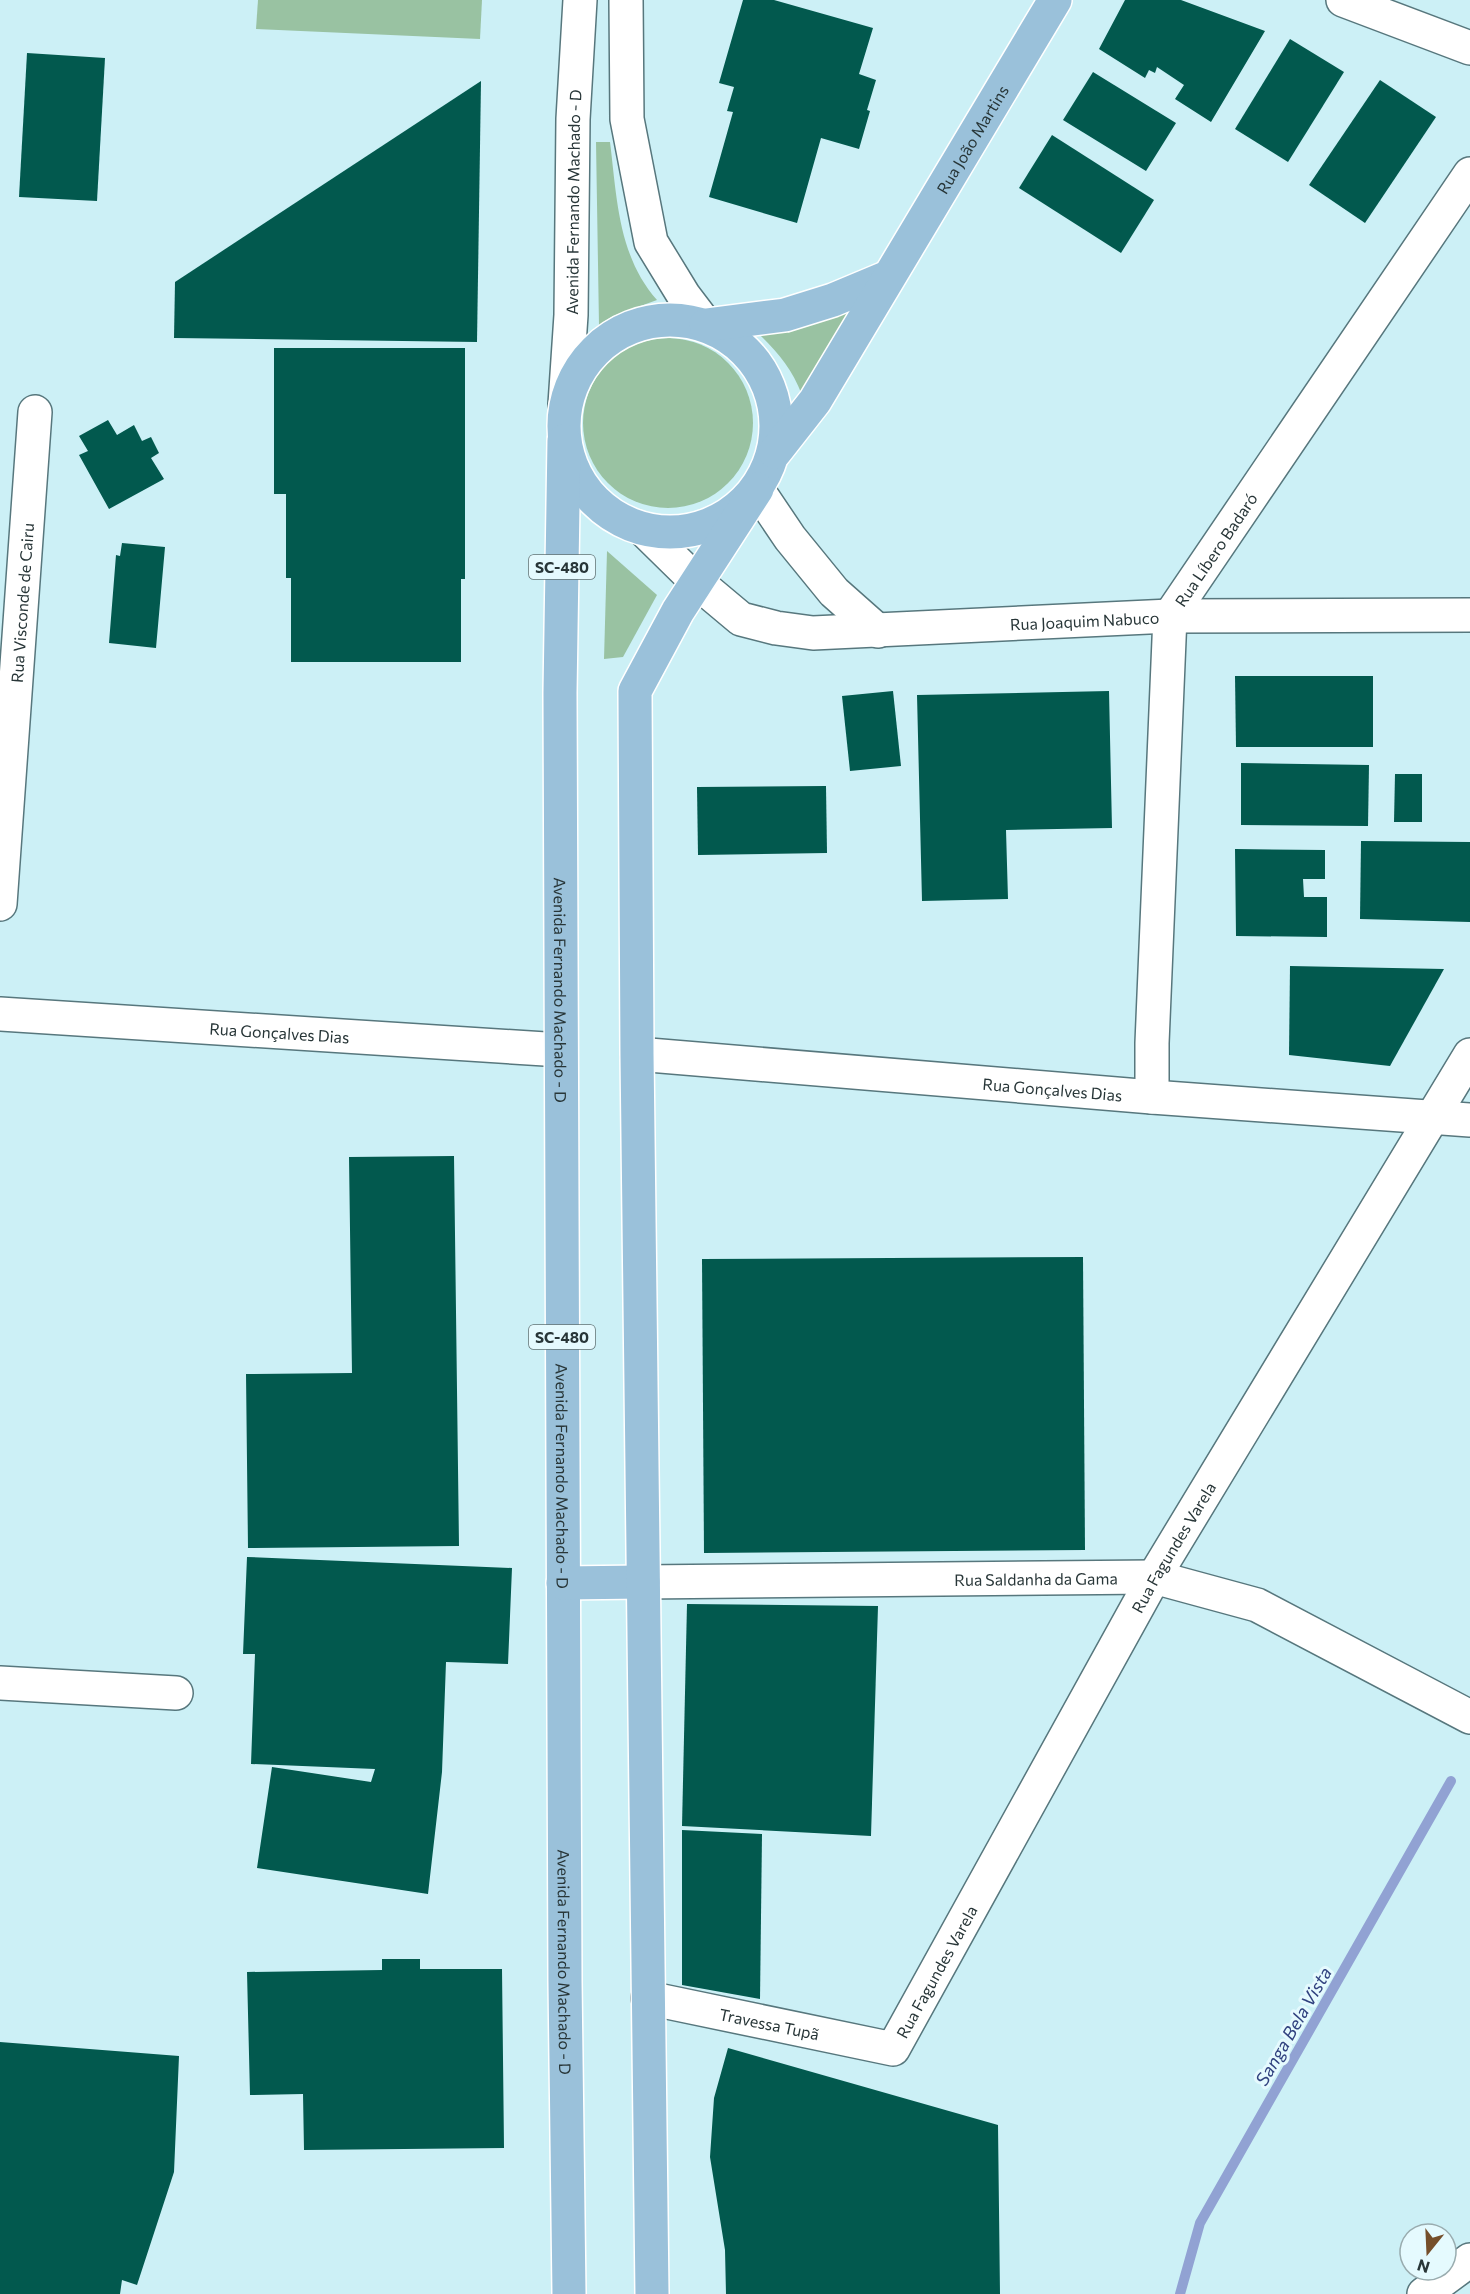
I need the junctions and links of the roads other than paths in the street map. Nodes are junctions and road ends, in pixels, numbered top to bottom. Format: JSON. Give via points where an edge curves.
{"nodes":[{"id":1,"x":580,"y":0,"type":"edge"},
{"id":2,"x":626,"y":0,"type":"edge"},
{"id":3,"x":1055,"y":0,"type":"edge"},
{"id":4,"x":1343,"y":0,"type":"edge"},
{"id":5,"x":1470,"y":48,"type":"edge"},
{"id":6,"x":1470,"y":174,"type":"edge"},
{"id":7,"x":888,"y":277,"type":"junction"},
{"id":8,"x":706,"y":325,"type":"junction"},
{"id":9,"x":565,"y":404,"type":"junction"},
{"id":10,"x":35,"y":412,"type":"dead end"},
{"id":11,"x":564,"y":441,"type":"junction"},
{"id":12,"x":775,"y":452,"type":"junction"},
{"id":13,"x":758,"y":489,"type":"junction"},
{"id":14,"x":644,"y":530,"type":"junction"},
{"id":15,"x":698,"y":583,"type":"junction"},
{"id":16,"x":1470,"y":615,"type":"edge"},
{"id":17,"x":1170,"y":616,"type":"junction"},
{"id":18,"x":878,"y":631,"type":"junction"},
{"id":19,"x":0,"y":903,"type":"edge"},
{"id":20,"x":0,"y":1014,"type":"edge"},
{"id":21,"x":561,"y":1050,"type":"junction"},
{"id":22,"x":637,"y":1054,"type":"junction"},
{"id":23,"x":1470,"y":1055,"type":"edge"},
{"id":24,"x":1152,"y":1097,"type":"junction"},
{"id":25,"x":1433,"y":1116,"type":"junction"},
{"id":26,"x":1470,"y":1120,"type":"edge"},
{"id":27,"x":1154,"y":1577,"type":"junction"},
{"id":28,"x":643,"y":1582,"type":"junction"},
{"id":29,"x":563,"y":1583,"type":"junction"},
{"id":30,"x":0,"y":1683,"type":"edge"},
{"id":31,"x":176,"y":1693,"type":"dead end"},
{"id":32,"x":1470,"y":1717,"type":"edge"},
{"id":33,"x":648,"y":1998,"type":"junction"},
{"id":34,"x":893,"y":2049,"type":"joint"},
{"id":35,"x":1470,"y":2260,"type":"edge"},
{"id":36,"x":568,"y":2294,"type":"edge"},
{"id":37,"x":652,"y":2294,"type":"edge"},
{"id":38,"x":1424,"y":2294,"type":"edge"}],
"edges":[{"from":1,"to":9,"type":"street","name":"Avenida Fernando Machado - D"},
{"from":2,"to":8,"type":"street","via":[[627,119],[651,242]]},
{"from":3,"to":7,"type":"main road","name":"Rua João Martins"},
{"from":4,"to":5,"type":"street"},
{"from":6,"to":17,"type":"street","name":"Rua Líbero Badaró"},
{"from":7,"to":8,"type":"main road","via":[[785,315]]},
{"from":7,"to":12,"type":"main road","name":"Rua João Martins","via":[[815,401]]},
{"from":8,"to":9,"type":"main road","via":[[671,319],[635,325],[603,342],[579,367]]},
{"from":8,"to":12,"type":"main road","via":[[735,340],[757,362],[772,390],[778,421]]},
{"from":9,"to":11,"type":"main road"},
{"from":10,"to":19,"type":"street","name":"Rua Visconde de Cairu"},
{"from":11,"to":14,"type":"main road","via":[[574,475],[591,498],[615,518]]},
{"from":11,"to":21,"type":"main road","name":"Avenida Fernando Machado - D","number":"SC-480"},
{"from":12,"to":13,"type":"main road"},
{"from":13,"to":14,"type":"main road","via":[[726,518],[686,532]]},
{"from":13,"to":15,"type":"main road"},
{"from":13,"to":18,"type":"street","via":[[790,538],[834,592]]},
{"from":14,"to":15,"type":"street","name":"Rua Joaquim Nabuco"},
{"from":15,"to":18,"type":"street","name":"Rua Joaquim Nabuco","via":[[741,619],[813,633]]},
{"from":15,"to":22,"type":"main road","via":[[678,611],[635,691]]},
{"from":16,"to":17,"type":"street","name":"Rua Joaquim Nabuco"},
{"from":17,"to":18,"type":"street","name":"Rua Joaquim Nabuco"},
{"from":17,"to":24,"type":"street","name":"Rua Líbero Badaró"},
{"from":20,"to":21,"type":"street","name":"Rua Gonçalves Dias"},
{"from":21,"to":29,"type":"main road","name":"Avenida Fernando Machado - D","number":"SC-480"},
{"from":22,"to":24,"type":"street","name":"Rua Gonçalves Dias"},
{"from":22,"to":28,"type":"main road"},
{"from":23,"to":25,"type":"street","name":"Rua Fagundes Varela"},
{"from":24,"to":25,"type":"street","name":"Rua Gonçalves Dias"},
{"from":25,"to":26,"type":"street","name":"Rua Gonçalves Dias"},
{"from":25,"to":27,"type":"street","name":"Rua Fagundes Varela"},
{"from":27,"to":28,"type":"street","name":"Rua Saldanha da Gama"},
{"from":27,"to":32,"type":"street","name":"Rua Saldanha da Gama","via":[[1257,1605]]},
{"from":27,"to":34,"type":"street","name":"Rua Fagundes Varela"},
{"from":28,"to":29,"type":"main road"},
{"from":28,"to":33,"type":"main road"},
{"from":29,"to":36,"type":"main road","name":"Avenida Fernando Machado - D","number":"SC-480"},
{"from":30,"to":31,"type":"street"},
{"from":33,"to":34,"type":"street","name":"Travessa Tupã"},
{"from":33,"to":37,"type":"main road"},
{"from":35,"to":38,"type":"street"}]}
